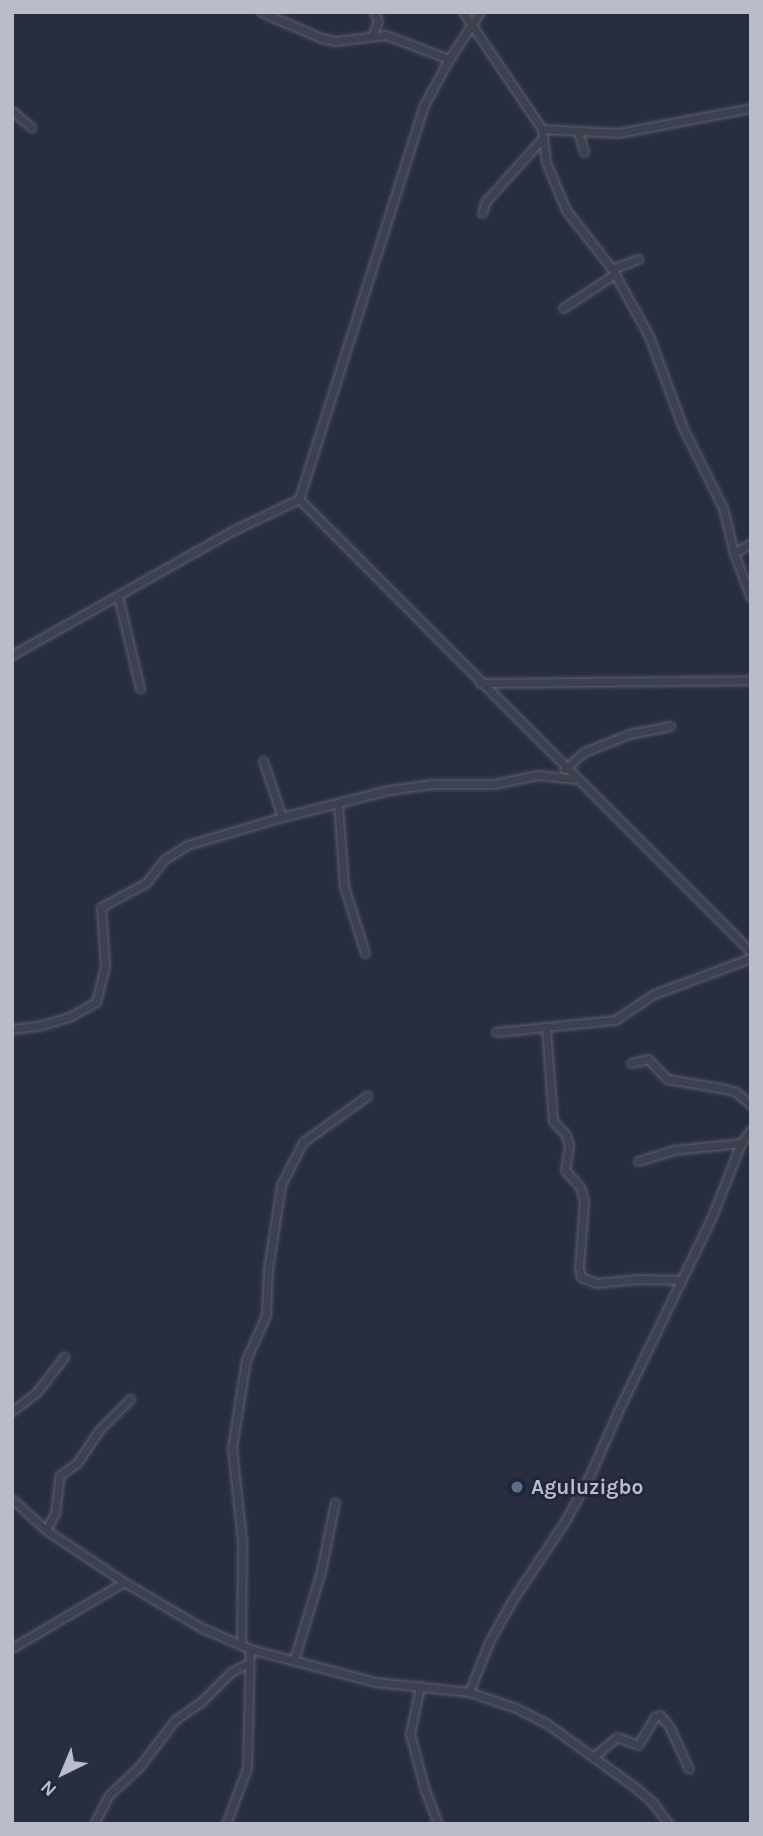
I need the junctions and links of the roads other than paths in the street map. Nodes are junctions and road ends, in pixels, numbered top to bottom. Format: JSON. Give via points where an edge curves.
{"nodes":[{"id":1,"x":261,"y":12,"type":"edge"},
{"id":2,"x":374,"y":12,"type":"edge"},
{"id":3,"x":463,"y":12,"type":"edge"},
{"id":4,"x":480,"y":12,"type":"edge"},
{"id":5,"x":472,"y":27,"type":"junction"},
{"id":6,"x":373,"y":34,"type":"junction"},
{"id":7,"x":449,"y":59,"type":"junction"},
{"id":8,"x":751,"y":108,"type":"edge"},
{"id":9,"x":12,"y":111,"type":"edge"},
{"id":10,"x":31,"y":127,"type":"dead end"},
{"id":11,"x":542,"y":129,"type":"junction"},
{"id":12,"x":578,"y":132,"type":"junction"},
{"id":13,"x":541,"y":140,"type":"junction"},
{"id":14,"x":584,"y":152,"type":"dead end"},
{"id":15,"x":482,"y":214,"type":"dead end"},
{"id":16,"x":638,"y":259,"type":"dead end"},
{"id":17,"x":613,"y":271,"type":"junction"},
{"id":18,"x":563,"y":308,"type":"dead end"},
{"id":19,"x":299,"y":499,"type":"junction"},
{"id":20,"x":751,"y":543,"type":"edge"},
{"id":21,"x":734,"y":553,"type":"junction"},
{"id":22,"x":118,"y":596,"type":"junction"},
{"id":23,"x":751,"y":598,"type":"edge"},
{"id":24,"x":12,"y":655,"type":"edge"},
{"id":25,"x":751,"y":680,"type":"edge"},
{"id":26,"x":480,"y":683,"type":"junction"},
{"id":27,"x":140,"y":688,"type":"dead end"},
{"id":28,"x":670,"y":726,"type":"dead end"},
{"id":29,"x":263,"y":761,"type":"dead end"},
{"id":30,"x":565,"y":769,"type":"junction"},
{"id":31,"x":579,"y":779,"type":"junction"},
{"id":32,"x":338,"y":804,"type":"junction"},
{"id":33,"x":282,"y":817,"type":"junction"},
{"id":34,"x":365,"y":953,"type":"dead end"},
{"id":35,"x":751,"y":955,"type":"edge"},
{"id":36,"x":546,"y":1027,"type":"junction"},
{"id":37,"x":12,"y":1029,"type":"edge"},
{"id":38,"x":496,"y":1031,"type":"dead end"},
{"id":39,"x":631,"y":1063,"type":"dead end"},
{"id":40,"x":367,"y":1097,"type":"dead end"},
{"id":41,"x":751,"y":1105,"type":"edge"},
{"id":42,"x":751,"y":1129,"type":"edge"},
{"id":43,"x":741,"y":1143,"type":"junction"},
{"id":44,"x":638,"y":1161,"type":"dead end"},
{"id":45,"x":680,"y":1280,"type":"junction"},
{"id":46,"x":64,"y":1357,"type":"dead end"},
{"id":47,"x":130,"y":1399,"type":"dead end"},
{"id":48,"x":12,"y":1411,"type":"edge"},
{"id":49,"x":12,"y":1499,"type":"edge"},
{"id":50,"x":335,"y":1502,"type":"dead end"},
{"id":51,"x":46,"y":1530,"type":"junction"},
{"id":52,"x":124,"y":1582,"type":"junction"},
{"id":53,"x":241,"y":1645,"type":"junction"},
{"id":54,"x":12,"y":1648,"type":"edge"},
{"id":55,"x":250,"y":1649,"type":"junction"},
{"id":56,"x":294,"y":1660,"type":"junction"},
{"id":57,"x":249,"y":1663,"type":"junction"},
{"id":58,"x":420,"y":1686,"type":"junction"},
{"id":59,"x":469,"y":1692,"type":"junction"},
{"id":60,"x":593,"y":1757,"type":"junction"},
{"id":61,"x":689,"y":1769,"type":"dead end"},
{"id":62,"x":95,"y":1822,"type":"dead end"},
{"id":63,"x":226,"y":1824,"type":"edge"},
{"id":64,"x":438,"y":1824,"type":"edge"},
{"id":65,"x":669,"y":1824,"type":"edge"}],
"edges":[{"from":1,"to":6,"type":"street","via":[[335,41]]},
{"from":2,"to":6,"type":"street","via":[[378,21]]},
{"from":3,"to":5,"type":"street"},
{"from":4,"to":5,"type":"street"},
{"from":5,"to":7,"type":"street"},
{"from":5,"to":11,"type":"street"},
{"from":6,"to":7,"type":"street","via":[[400,39]]},
{"from":7,"to":19,"type":"street","via":[[423,107]]},
{"from":8,"to":12,"type":"street","via":[[638,131]]},
{"from":9,"to":10,"type":"street"},
{"from":11,"to":12,"type":"street"},
{"from":11,"to":13,"type":"street"},
{"from":12,"to":14,"type":"street"},
{"from":13,"to":15,"type":"street","via":[[486,201]]},
{"from":13,"to":17,"type":"street","via":[[566,210]]},
{"from":16,"to":17,"type":"street"},
{"from":17,"to":18,"type":"street"},
{"from":17,"to":21,"type":"street","via":[[649,336],[682,428],[723,508]]},
{"from":19,"to":22,"type":"street"},
{"from":19,"to":26,"type":"street"},
{"from":20,"to":21,"type":"street"},
{"from":21,"to":23,"type":"street"},
{"from":22,"to":24,"type":"street"},
{"from":22,"to":27,"type":"street"},
{"from":25,"to":26,"type":"street"},
{"from":26,"to":30,"type":"street"},
{"from":28,"to":30,"type":"street","via":[[629,734],[584,752]]},
{"from":29,"to":33,"type":"street"},
{"from":30,"to":31,"type":"street"},
{"from":31,"to":32,"type":"street","via":[[538,775],[494,784],[433,785],[389,790]]},
{"from":31,"to":35,"type":"street"},
{"from":32,"to":33,"type":"street"},
{"from":32,"to":34,"type":"street","via":[[346,898]]},
{"from":33,"to":37,"type":"street","via":[[187,845],[165,859],[146,884],[101,907],[106,966],[96,1002],[69,1017]]},
{"from":35,"to":36,"type":"street","via":[[654,994],[615,1020]]},
{"from":36,"to":38,"type":"street"},
{"from":36,"to":45,"type":"street","via":[[553,1121],[566,1135],[565,1170],[580,1187],[584,1201],[581,1277],[596,1283]]},
{"from":39,"to":41,"type":"street","via":[[648,1059],[667,1079],[736,1092]]},
{"from":40,"to":53,"type":"street","via":[[303,1142],[281,1185],[266,1315],[246,1360],[232,1448],[242,1541]]},
{"from":42,"to":43,"type":"street"},
{"from":43,"to":44,"type":"street","via":[[673,1150]]},
{"from":43,"to":45,"type":"street","via":[[711,1219]]},
{"from":45,"to":59,"type":"street","via":[[589,1478],[490,1640]]},
{"from":46,"to":48,"type":"street","via":[[36,1393]]},
{"from":47,"to":51,"type":"street","via":[[99,1430],[76,1463],[60,1475],[55,1513]]},
{"from":49,"to":51,"type":"street"},
{"from":50,"to":56,"type":"street","via":[[321,1571]]},
{"from":51,"to":52,"type":"street"},
{"from":52,"to":53,"type":"street","via":[[202,1628]]},
{"from":52,"to":54,"type":"street"},
{"from":53,"to":55,"type":"street"},
{"from":55,"to":56,"type":"street"},
{"from":55,"to":57,"type":"street"},
{"from":56,"to":58,"type":"street","via":[[374,1682]]},
{"from":57,"to":62,"type":"street","via":[[231,1672],[175,1720],[110,1796]]},
{"from":57,"to":63,"type":"street","via":[[247,1768]]},
{"from":58,"to":59,"type":"street"},
{"from":58,"to":64,"type":"street","via":[[410,1734]]},
{"from":59,"to":60,"type":"street","via":[[546,1723]]},
{"from":60,"to":61,"type":"street","via":[[617,1737],[638,1745],[660,1715]]},
{"from":60,"to":65,"type":"street","via":[[653,1802]]}]}
